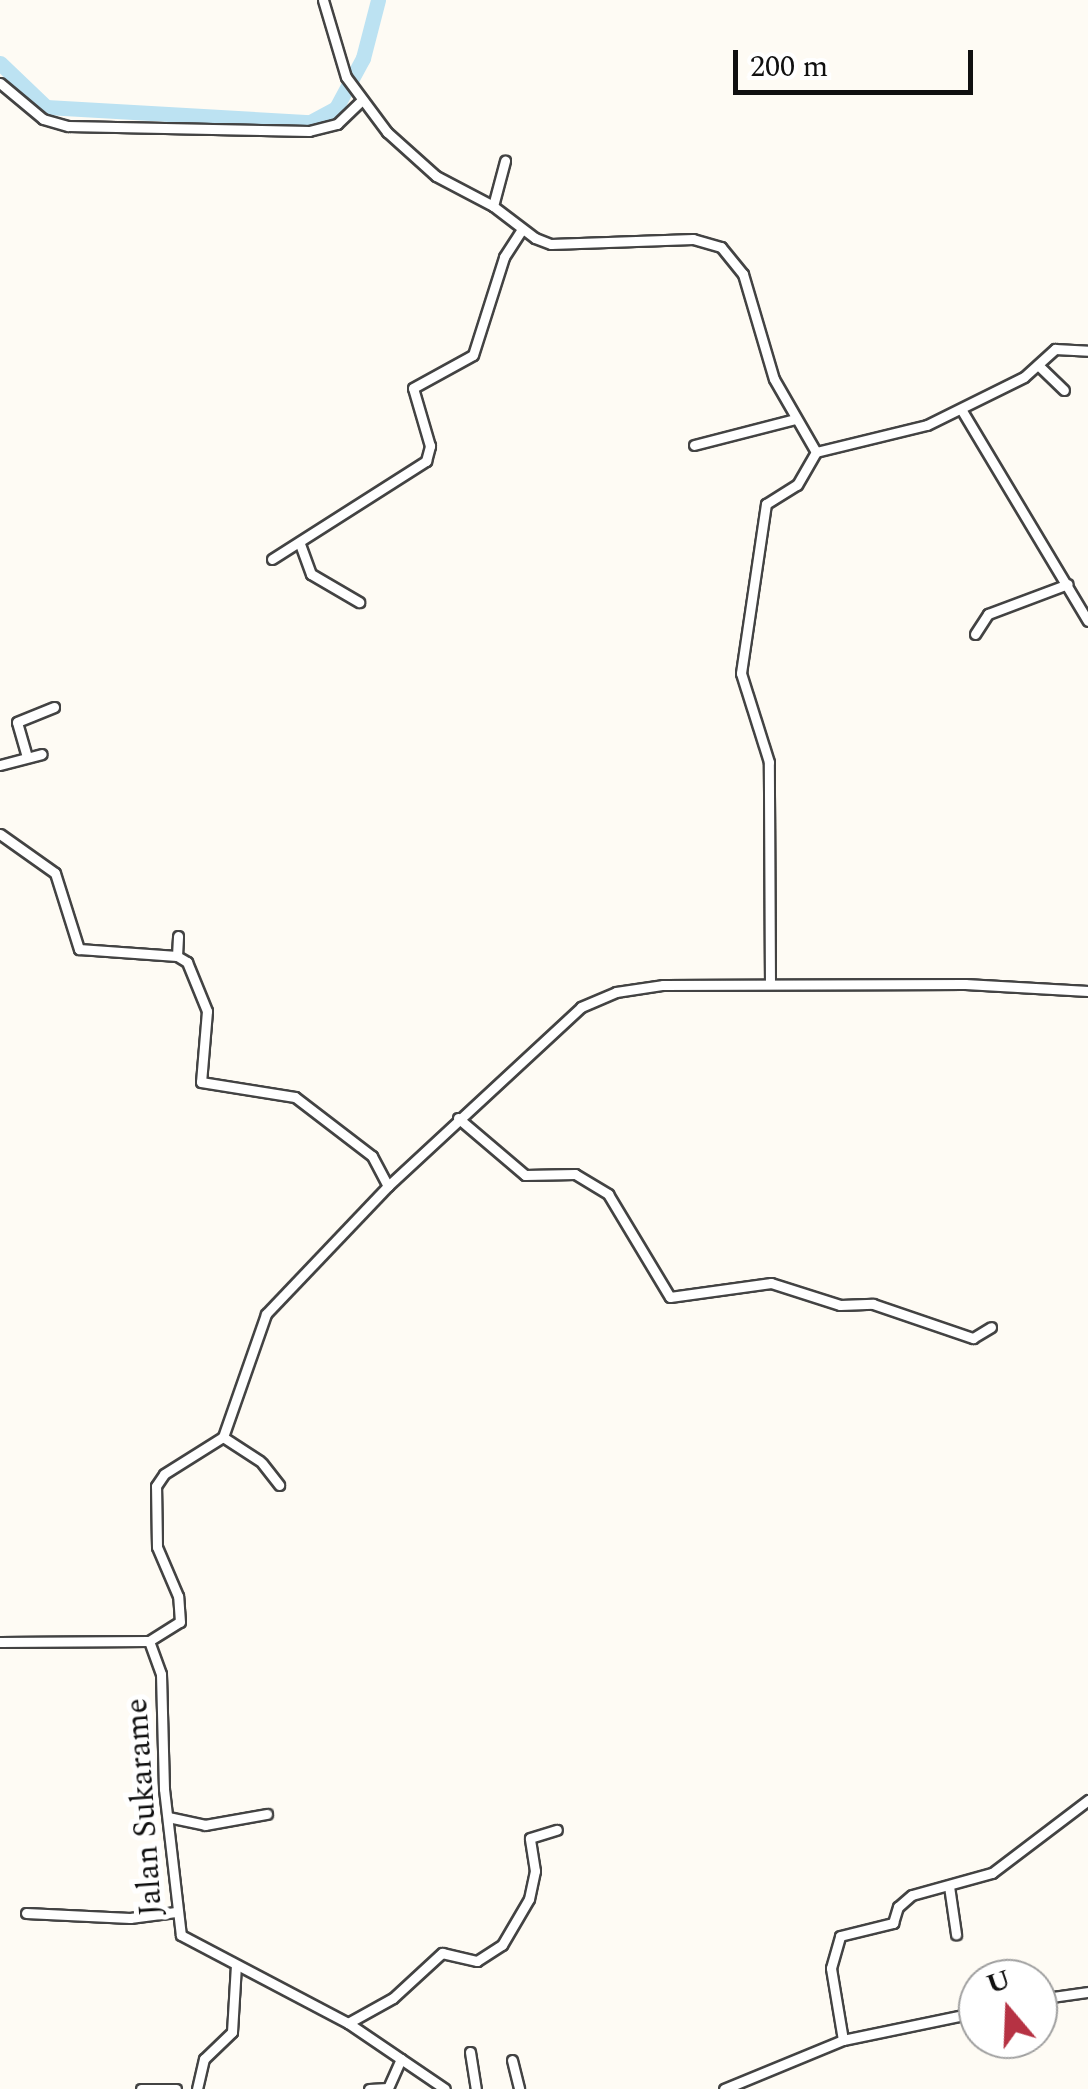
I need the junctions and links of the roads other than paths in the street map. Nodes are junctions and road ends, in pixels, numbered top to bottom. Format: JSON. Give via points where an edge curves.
{"nodes":[{"id":1,"x":323,"y":0,"type":"edge"},
{"id":2,"x":0,"y":83,"type":"edge"},
{"id":3,"x":359,"y":98,"type":"junction"},
{"id":4,"x":505,"y":160,"type":"dead end"},
{"id":5,"x":494,"y":206,"type":"junction"},
{"id":6,"x":522,"y":230,"type":"junction"},
{"id":7,"x":1088,"y":351,"type":"edge"},
{"id":8,"x":1038,"y":365,"type":"junction"},
{"id":9,"x":1064,"y":390,"type":"dead end"},
{"id":10,"x":961,"y":410,"type":"junction"},
{"id":11,"x":795,"y":419,"type":"junction"},
{"id":12,"x":694,"y":445,"type":"dead end"},
{"id":13,"x":816,"y":452,"type":"junction"},
{"id":14,"x":300,"y":544,"type":"junction"},
{"id":15,"x":272,"y":559,"type":"dead end"},
{"id":16,"x":1068,"y":584,"type":"junction"},
{"id":17,"x":359,"y":602,"type":"dead end"},
{"id":18,"x":1088,"y":621,"type":"edge"},
{"id":19,"x":974,"y":634,"type":"dead end"},
{"id":20,"x":54,"y":707,"type":"dead end"},
{"id":21,"x":42,"y":754,"type":"dead end"},
{"id":22,"x":27,"y":757,"type":"junction"},
{"id":23,"x":0,"y":765,"type":"edge"},
{"id":24,"x":0,"y":834,"type":"edge"},
{"id":25,"x":178,"y":936,"type":"dead end"},
{"id":26,"x":177,"y":956,"type":"junction"},
{"id":27,"x":770,"y":984,"type":"junction"},
{"id":28,"x":1088,"y":991,"type":"edge"},
{"id":29,"x":458,"y":1118,"type":"junction"},
{"id":30,"x":388,"y":1186,"type":"junction"},
{"id":31,"x":991,"y":1327,"type":"dead end"},
{"id":32,"x":223,"y":1437,"type":"junction"},
{"id":33,"x":279,"y":1484,"type":"dead end"},
{"id":34,"x":149,"y":1641,"type":"junction"},
{"id":35,"x":0,"y":1642,"type":"edge"},
{"id":36,"x":1088,"y":1800,"type":"edge"},
{"id":37,"x":267,"y":1814,"type":"dead end"},
{"id":38,"x":168,"y":1817,"type":"junction"},
{"id":39,"x":556,"y":1830,"type":"dead end"},
{"id":40,"x":951,"y":1890,"type":"junction"},
{"id":41,"x":176,"y":1912,"type":"junction"},
{"id":42,"x":26,"y":1913,"type":"dead end"},
{"id":43,"x":956,"y":1934,"type":"dead end"},
{"id":44,"x":236,"y":1965,"type":"junction"},
{"id":45,"x":1088,"y":1992,"type":"edge"},
{"id":46,"x":1058,"y":1996,"type":"edge"},
{"id":47,"x":958,"y":2016,"type":"edge"},
{"id":48,"x":348,"y":2022,"type":"junction"},
{"id":49,"x":844,"y":2040,"type":"junction"},
{"id":50,"x":470,"y":2052,"type":"dead end"},
{"id":51,"x":401,"y":2059,"type":"junction"},
{"id":52,"x":512,"y":2060,"type":"dead end"},
{"id":53,"x":142,"y":2089,"type":"edge"},
{"id":54,"x":176,"y":2089,"type":"edge"},
{"id":55,"x":196,"y":2089,"type":"edge"},
{"id":56,"x":369,"y":2089,"type":"edge"},
{"id":57,"x":445,"y":2089,"type":"edge"},
{"id":58,"x":476,"y":2089,"type":"edge"},
{"id":59,"x":489,"y":2089,"type":"edge"},
{"id":60,"x":519,"y":2089,"type":"edge"},
{"id":61,"x":724,"y":2089,"type":"edge"}],
"edges":[{"from":1,"to":3,"type":"street"},
{"from":2,"to":3,"type":"street","via":[[43,119],[68,126],[309,130],[337,124]]},
{"from":3,"to":5,"type":"street","via":[[425,167]]},
{"from":4,"to":5,"type":"street"},
{"from":5,"to":6,"type":"street"},
{"from":6,"to":11,"type":"street","via":[[551,244],[694,239],[721,247],[743,274],[774,379]]},
{"from":6,"to":14,"type":"street","via":[[504,257],[473,355],[413,388],[430,446],[426,461]]},
{"from":7,"to":8,"type":"street","via":[[1055,349]]},
{"from":8,"to":9,"type":"street"},
{"from":8,"to":10,"type":"street"},
{"from":10,"to":13,"type":"street","via":[[874,442]]},
{"from":10,"to":16,"type":"street"},
{"from":11,"to":12,"type":"street"},
{"from":11,"to":13,"type":"street"},
{"from":13,"to":27,"type":"street","via":[[796,486],[766,504],[741,673],[769,762]]},
{"from":14,"to":15,"type":"street"},
{"from":14,"to":17,"type":"street","via":[[311,574]]},
{"from":16,"to":18,"type":"street"},
{"from":16,"to":19,"type":"street","via":[[988,614]]},
{"from":20,"to":22,"type":"street","via":[[18,722]]},
{"from":21,"to":22,"type":"street"},
{"from":22,"to":23,"type":"street"},
{"from":24,"to":26,"type":"street","via":[[54,872],[79,949]]},
{"from":25,"to":26,"type":"street"},
{"from":26,"to":30,"type":"street","via":[[187,962],[207,1011],[202,1082],[295,1098],[372,1156]]},
{"from":27,"to":28,"type":"street"},
{"from":27,"to":29,"type":"street","via":[[616,992],[548,1032]]},
{"from":29,"to":30,"type":"street"},
{"from":29,"to":31,"type":"street","via":[[525,1175],[575,1174],[608,1194],[670,1297],[771,1283],[840,1305],[872,1304],[973,1338]]},
{"from":30,"to":32,"type":"street","via":[[266,1314]]},
{"from":32,"to":33,"type":"street","via":[[261,1462]]},
{"from":32,"to":34,"type":"street","via":[[164,1474],[155,1491],[152,1512],[180,1612],[176,1627]]},
{"from":34,"to":35,"type":"street"},
{"from":34,"to":38,"type":"street","name":"Jalan Sukarame","via":[[161,1674]]},
{"from":36,"to":40,"type":"street","via":[[1008,1861]]},
{"from":37,"to":38,"type":"street","via":[[205,1825]]},
{"from":38,"to":41,"type":"street","name":"Jalan Sukarame"},
{"from":39,"to":48,"type":"street","via":[[530,1838],[533,1880],[502,1945],[477,1960],[442,1953],[393,1998]]},
{"from":40,"to":43,"type":"street"},
{"from":40,"to":49,"type":"street","via":[[903,1900],[885,1927],[840,1936],[830,1968]]},
{"from":41,"to":42,"type":"street","via":[[132,1918]]},
{"from":41,"to":44,"type":"street","name":"Jalan Sukarame","via":[[188,1942]]},
{"from":44,"to":48,"type":"street","name":"Jalan Sukarame"},
{"from":44,"to":55,"type":"street","via":[[232,2032],[204,2060]]},
{"from":45,"to":46,"type":"street"},
{"from":47,"to":49,"type":"street"},
{"from":48,"to":51,"type":"street","name":"Jalan Sukarame"},
{"from":49,"to":61,"type":"street"},
{"from":50,"to":58,"type":"street"},
{"from":51,"to":56,"type":"street","via":[[388,2088]]},
{"from":51,"to":57,"type":"street","name":"Jalan Sukarame"},
{"from":52,"to":60,"type":"street"},
{"from":53,"to":54,"type":"street"},
{"from":58,"to":59,"type":"street"}]}
